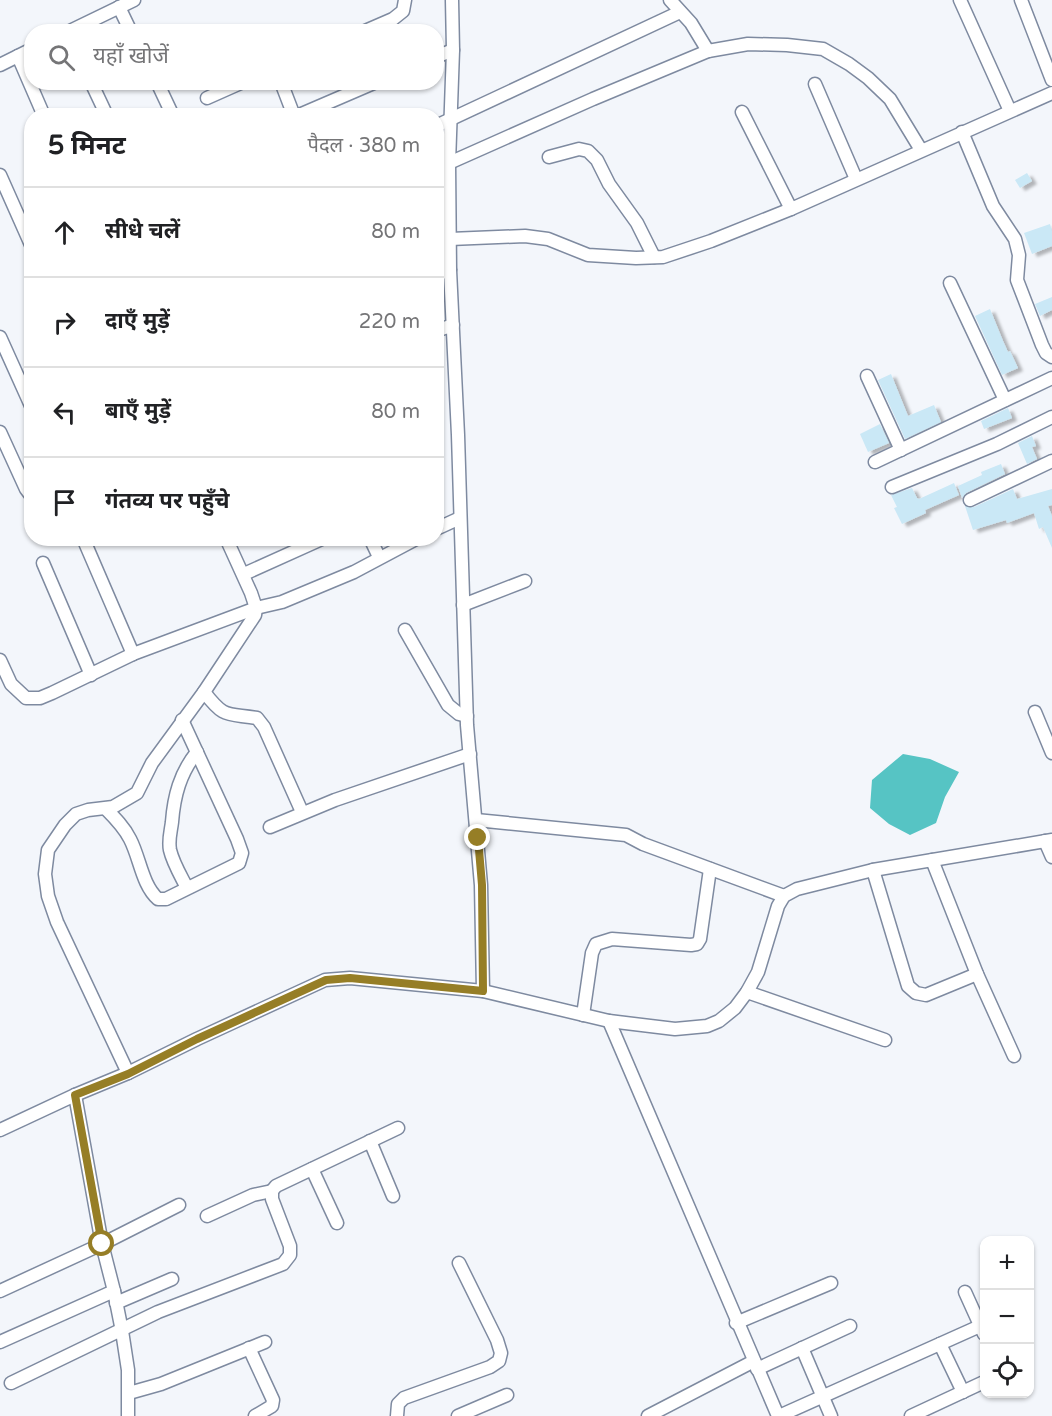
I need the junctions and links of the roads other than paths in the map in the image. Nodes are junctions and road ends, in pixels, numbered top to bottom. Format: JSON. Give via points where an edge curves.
{"nodes":[{"id":1,"x":134,"y":0,"type":"edge"},
{"id":2,"x":405,"y":0,"type":"edge"},
{"id":3,"x":452,"y":0,"type":"edge"},
{"id":4,"x":670,"y":0,"type":"edge"},
{"id":5,"x":960,"y":0,"type":"edge"},
{"id":6,"x":1021,"y":0,"type":"edge"},
{"id":7,"x":119,"y":7,"type":"junction"},
{"id":8,"x":680,"y":12,"type":"junction"},
{"id":9,"x":84,"y":24,"type":"edge"},
{"id":10,"x":127,"y":24,"type":"edge"},
{"id":11,"x":381,"y":24,"type":"edge"},
{"id":12,"x":453,"y":50,"type":"junction"},
{"id":13,"x":708,"y":51,"type":"junction"},
{"id":14,"x":24,"y":53,"type":"edge"},
{"id":15,"x":444,"y":54,"type":"edge"},
{"id":16,"x":18,"y":56,"type":"junction"},
{"id":17,"x":0,"y":65,"type":"edge"},
{"id":18,"x":24,"y":70,"type":"edge"},
{"id":19,"x":1052,"y":81,"type":"edge"},
{"id":20,"x":815,"y":84,"type":"dead end"},
{"id":21,"x":33,"y":90,"type":"edge"},
{"id":22,"x":95,"y":90,"type":"edge"},
{"id":23,"x":160,"y":90,"type":"edge"},
{"id":24,"x":225,"y":90,"type":"edge"},
{"id":25,"x":284,"y":90,"type":"edge"},
{"id":26,"x":357,"y":90,"type":"edge"},
{"id":27,"x":1052,"y":93,"type":"edge"},
{"id":28,"x":207,"y":98,"type":"dead end"},
{"id":29,"x":41,"y":108,"type":"edge"},
{"id":30,"x":103,"y":108,"type":"edge"},
{"id":31,"x":166,"y":108,"type":"edge"},
{"id":32,"x":292,"y":108,"type":"edge"},
{"id":33,"x":314,"y":108,"type":"edge"},
{"id":34,"x":1010,"y":111,"type":"junction"},
{"id":35,"x":742,"y":112,"type":"dead end"},
{"id":36,"x":450,"y":120,"type":"junction"},
{"id":37,"x":444,"y":123,"type":"edge"},
{"id":38,"x":962,"y":132,"type":"junction"},
{"id":39,"x":921,"y":150,"type":"junction"},
{"id":40,"x":549,"y":157,"type":"dead end"},
{"id":41,"x":448,"y":163,"type":"junction"},
{"id":42,"x":0,"y":176,"type":"edge"},
{"id":43,"x":449,"y":179,"type":"junction"},
{"id":44,"x":856,"y":179,"type":"junction"},
{"id":45,"x":444,"y":181,"type":"edge"},
{"id":46,"x":791,"y":209,"type":"junction"},
{"id":47,"x":24,"y":229,"type":"edge"},
{"id":48,"x":444,"y":233,"type":"edge"},
{"id":49,"x":450,"y":233,"type":"junction"},
{"id":50,"x":654,"y":257,"type":"junction"},
{"id":51,"x":450,"y":270,"type":"junction"},
{"id":52,"x":444,"y":272,"type":"edge"},
{"id":53,"x":950,"y":283,"type":"dead end"},
{"id":54,"x":453,"y":325,"type":"junction"},
{"id":55,"x":444,"y":328,"type":"edge"},
{"id":56,"x":0,"y":337,"type":"edge"},
{"id":57,"x":1052,"y":357,"type":"edge"},
{"id":58,"x":867,"y":375,"type":"dead end"},
{"id":59,"x":1052,"y":378,"type":"edge"},
{"id":60,"x":24,"y":390,"type":"edge"},
{"id":61,"x":1005,"y":400,"type":"junction"},
{"id":62,"x":1052,"y":417,"type":"edge"},
{"id":63,"x":0,"y":432,"type":"edge"},
{"id":64,"x":901,"y":450,"type":"junction"},
{"id":65,"x":1052,"y":461,"type":"edge"},
{"id":66,"x":875,"y":462,"type":"dead end"},
{"id":67,"x":24,"y":485,"type":"edge"},
{"id":68,"x":892,"y":487,"type":"dead end"},
{"id":69,"x":970,"y":500,"type":"dead end"},
{"id":70,"x":460,"y":518,"type":"junction"},
{"id":71,"x":444,"y":525,"type":"edge"},
{"id":72,"x":86,"y":546,"type":"edge"},
{"id":73,"x":230,"y":546,"type":"edge"},
{"id":74,"x":306,"y":546,"type":"edge"},
{"id":75,"x":374,"y":546,"type":"edge"},
{"id":76,"x":402,"y":546,"type":"edge"},
{"id":77,"x":379,"y":557,"type":"junction"},
{"id":78,"x":43,"y":563,"type":"dead end"},
{"id":79,"x":244,"y":574,"type":"junction"},
{"id":80,"x":525,"y":581,"type":"dead end"},
{"id":81,"x":462,"y":605,"type":"junction"},
{"id":82,"x":256,"y":608,"type":"junction"},
{"id":83,"x":405,"y":630,"type":"dead end"},
{"id":84,"x":133,"y":654,"type":"junction"},
{"id":85,"x":0,"y":660,"type":"edge"},
{"id":86,"x":91,"y":675,"type":"junction"},
{"id":87,"x":204,"y":692,"type":"junction"},
{"id":88,"x":1035,"y":712,"type":"dead end"},
{"id":89,"x":467,"y":716,"type":"junction"},
{"id":90,"x":182,"y":720,"type":"junction"},
{"id":91,"x":1050,"y":744,"type":"edge"},
{"id":92,"x":197,"y":752,"type":"junction"},
{"id":93,"x":470,"y":754,"type":"junction"},
{"id":94,"x":106,"y":809,"type":"junction"},
{"id":95,"x":302,"y":812,"type":"junction"},
{"id":96,"x":476,"y":820,"type":"junction"},
{"id":97,"x":270,"y":827,"type":"dead end"},
{"id":98,"x":1049,"y":840,"type":"edge"},
{"id":99,"x":1052,"y":857,"type":"edge"},
{"id":100,"x":932,"y":860,"type":"junction"},
{"id":101,"x":710,"y":869,"type":"junction"},
{"id":102,"x":873,"y":870,"type":"junction"},
{"id":103,"x":187,"y":888,"type":"junction"},
{"id":104,"x":784,"y":896,"type":"junction"},
{"id":105,"x":977,"y":974,"type":"junction"},
{"id":106,"x":483,"y":991,"type":"junction"},
{"id":107,"x":747,"y":992,"type":"junction"},
{"id":108,"x":583,"y":1015,"type":"junction"},
{"id":109,"x":609,"y":1021,"type":"junction"},
{"id":110,"x":885,"y":1040,"type":"dead end"},
{"id":111,"x":1014,"y":1056,"type":"dead end"},
{"id":112,"x":128,"y":1074,"type":"junction"},
{"id":113,"x":75,"y":1095,"type":"junction"},
{"id":114,"x":398,"y":1128,"type":"dead end"},
{"id":115,"x":0,"y":1130,"type":"edge"},
{"id":116,"x":370,"y":1141,"type":"junction"},
{"id":117,"x":312,"y":1169,"type":"junction"},
{"id":118,"x":272,"y":1191,"type":"junction"},
{"id":119,"x":393,"y":1196,"type":"dead end"},
{"id":120,"x":179,"y":1206,"type":"dead end"},
{"id":121,"x":207,"y":1215,"type":"dead end"},
{"id":122,"x":337,"y":1223,"type":"dead end"},
{"id":123,"x":102,"y":1244,"type":"junction"},
{"id":124,"x":459,"y":1263,"type":"dead end"},
{"id":125,"x":171,"y":1279,"type":"dead end"},
{"id":126,"x":831,"y":1283,"type":"dead end"},
{"id":127,"x":0,"y":1290,"type":"edge"},
{"id":128,"x":965,"y":1292,"type":"dead end"},
{"id":129,"x":115,"y":1297,"type":"junction"},
{"id":130,"x":736,"y":1323,"type":"junction"},
{"id":131,"x":850,"y":1326,"type":"dead end"},
{"id":132,"x":980,"y":1326,"type":"edge"},
{"id":133,"x":122,"y":1331,"type":"junction"},
{"id":134,"x":980,"y":1331,"type":"edge"},
{"id":135,"x":0,"y":1342,"type":"edge"},
{"id":136,"x":265,"y":1342,"type":"dead end"},
{"id":137,"x":940,"y":1344,"type":"junction"},
{"id":138,"x":249,"y":1348,"type":"junction"},
{"id":139,"x":802,"y":1348,"type":"junction"},
{"id":140,"x":755,"y":1365,"type":"junction"},
{"id":141,"x":11,"y":1383,"type":"dead end"},
{"id":142,"x":980,"y":1384,"type":"edge"},
{"id":143,"x":963,"y":1392,"type":"junction"},
{"id":144,"x":129,"y":1393,"type":"junction"},
{"id":145,"x":507,"y":1395,"type":"dead end"},
{"id":146,"x":822,"y":1396,"type":"junction"},
{"id":147,"x":128,"y":1416,"type":"edge"},
{"id":148,"x":255,"y":1416,"type":"edge"},
{"id":149,"x":397,"y":1416,"type":"edge"},
{"id":150,"x":458,"y":1416,"type":"edge"},
{"id":151,"x":648,"y":1416,"type":"edge"},
{"id":152,"x":779,"y":1416,"type":"edge"},
{"id":153,"x":831,"y":1416,"type":"edge"},
{"id":154,"x":911,"y":1416,"type":"edge"}],
"edges":[{"from":1,"to":7,"type":"street"},
{"from":2,"to":11,"type":"street","via":[[403,11]]},
{"from":3,"to":12,"type":"street"},
{"from":4,"to":8,"type":"street"},
{"from":5,"to":34,"type":"street"},
{"from":6,"to":19,"type":"street"},
{"from":7,"to":9,"type":"street"},
{"from":7,"to":10,"type":"street"},
{"from":8,"to":13,"type":"street"},
{"from":8,"to":36,"type":"street"},
{"from":12,"to":15,"type":"street"},
{"from":12,"to":36,"type":"street"},
{"from":13,"to":39,"type":"street","via":[[748,44],[823,49],[868,78],[890,99]]},
{"from":13,"to":41,"type":"street"},
{"from":14,"to":16,"type":"street"},
{"from":16,"to":17,"type":"street"},
{"from":16,"to":18,"type":"street"},
{"from":20,"to":44,"type":"street"},
{"from":21,"to":29,"type":"street"},
{"from":22,"to":30,"type":"street"},
{"from":23,"to":31,"type":"street"},
{"from":24,"to":28,"type":"street"},
{"from":25,"to":32,"type":"street"},
{"from":26,"to":33,"type":"street"},
{"from":27,"to":34,"type":"street"},
{"from":34,"to":38,"type":"street"},
{"from":35,"to":46,"type":"street"},
{"from":36,"to":37,"type":"street"},
{"from":36,"to":41,"type":"street"},
{"from":38,"to":39,"type":"street"},
{"from":38,"to":57,"type":"street","via":[[993,206],[1015,239],[1019,255],[1017,280],[1042,345]]},
{"from":39,"to":44,"type":"street"},
{"from":40,"to":50,"type":"street","via":[[579,149],[588,151],[637,223]]},
{"from":41,"to":43,"type":"street"},
{"from":42,"to":47,"type":"street"},
{"from":43,"to":45,"type":"street"},
{"from":43,"to":49,"type":"street"},
{"from":44,"to":46,"type":"street"},
{"from":46,"to":50,"type":"street","via":[[675,254]]},
{"from":48,"to":49,"type":"street"},
{"from":49,"to":50,"type":"street","via":[[548,238],[588,255]]},
{"from":49,"to":51,"type":"street"},
{"from":51,"to":52,"type":"street"},
{"from":51,"to":54,"type":"street"},
{"from":53,"to":61,"type":"street"},
{"from":54,"to":55,"type":"street"},
{"from":54,"to":70,"type":"street"},
{"from":56,"to":60,"type":"street"},
{"from":58,"to":64,"type":"street"},
{"from":59,"to":61,"type":"street"},
{"from":61,"to":64,"type":"street"},
{"from":62,"to":68,"type":"street"},
{"from":63,"to":67,"type":"street"},
{"from":64,"to":66,"type":"street"},
{"from":65,"to":69,"type":"street"},
{"from":70,"to":71,"type":"street"},
{"from":70,"to":81,"type":"street"},
{"from":72,"to":84,"type":"street"},
{"from":73,"to":79,"type":"street"},
{"from":74,"to":79,"type":"street"},
{"from":75,"to":77,"type":"street"},
{"from":76,"to":77,"type":"street"},
{"from":77,"to":82,"type":"street","via":[[354,572],[282,602]]},
{"from":78,"to":86,"type":"street"},
{"from":79,"to":82,"type":"street"},
{"from":80,"to":81,"type":"street"},
{"from":81,"to":89,"type":"street"},
{"from":82,"to":84,"type":"street"},
{"from":82,"to":87,"type":"street","via":[[250,624]]},
{"from":83,"to":89,"type":"street","via":[[443,699]]},
{"from":84,"to":86,"type":"street"},
{"from":85,"to":86,"type":"street","via":[[11,684],[26,698],[40,698]]},
{"from":87,"to":90,"type":"street"},
{"from":87,"to":95,"type":"street","via":[[218,710],[229,716],[257,718]]},
{"from":88,"to":91,"type":"street"},
{"from":89,"to":93,"type":"street"},
{"from":90,"to":92,"type":"street"},
{"from":90,"to":94,"type":"street","via":[[137,793]]},
{"from":92,"to":103,"type":"street","via":[[178,786],[170,838],[172,856]]},
{"from":92,"to":103,"type":"street","via":[[242,858]]},
{"from":93,"to":95,"type":"street"},
{"from":93,"to":96,"type":"street"},
{"from":94,"to":103,"type":"street","via":[[131,839],[152,894],[158,899],[166,898]]},
{"from":94,"to":112,"type":"street","via":[[76,814],[65,825],[48,849],[45,874],[57,922]]},
{"from":95,"to":97,"type":"street"},
{"from":96,"to":101,"type":"street","via":[[626,835]]},
{"from":96,"to":106,"type":"street","via":[[482,885]]},
{"from":98,"to":99,"type":"street"},
{"from":98,"to":100,"type":"street"},
{"from":100,"to":102,"type":"street"},
{"from":100,"to":105,"type":"street"},
{"from":101,"to":104,"type":"street"},
{"from":101,"to":108,"type":"street","via":[[697,944],[612,939],[596,944]]},
{"from":102,"to":104,"type":"street","via":[[797,889]]},
{"from":102,"to":105,"type":"street","via":[[908,986],[926,995]]},
{"from":104,"to":107,"type":"street","via":[[758,972]]},
{"from":105,"to":111,"type":"street"},
{"from":106,"to":108,"type":"street"},
{"from":106,"to":112,"type":"street","via":[[350,978],[326,980]]},
{"from":107,"to":109,"type":"street","via":[[735,1008],[707,1026],[675,1029]]},
{"from":107,"to":110,"type":"street"},
{"from":108,"to":109,"type":"street"},
{"from":109,"to":130,"type":"street"},
{"from":112,"to":113,"type":"street"},
{"from":113,"to":115,"type":"street"},
{"from":113,"to":123,"type":"street"},
{"from":114,"to":116,"type":"street"},
{"from":116,"to":117,"type":"street"},
{"from":116,"to":119,"type":"street"},
{"from":117,"to":118,"type":"street"},
{"from":117,"to":122,"type":"street"},
{"from":118,"to":121,"type":"street"},
{"from":118,"to":133,"type":"street","via":[[290,1246],[284,1264],[158,1312]]},
{"from":120,"to":123,"type":"street"},
{"from":123,"to":127,"type":"street"},
{"from":123,"to":129,"type":"street"},
{"from":124,"to":149,"type":"street","via":[[497,1340],[499,1361],[404,1398],[398,1404]]},
{"from":125,"to":129,"type":"street"},
{"from":126,"to":130,"type":"street"},
{"from":128,"to":132,"type":"street"},
{"from":129,"to":133,"type":"street"},
{"from":129,"to":135,"type":"street"},
{"from":130,"to":140,"type":"street"},
{"from":131,"to":139,"type":"street"},
{"from":133,"to":141,"type":"street"},
{"from":133,"to":144,"type":"street"},
{"from":134,"to":137,"type":"street"},
{"from":136,"to":138,"type":"street"},
{"from":137,"to":143,"type":"street"},
{"from":137,"to":146,"type":"street"},
{"from":138,"to":144,"type":"street"},
{"from":138,"to":148,"type":"street","via":[[273,1400],[272,1406]]},
{"from":139,"to":140,"type":"street"},
{"from":139,"to":146,"type":"street"},
{"from":140,"to":151,"type":"street"},
{"from":140,"to":152,"type":"street"},
{"from":142,"to":143,"type":"street"},
{"from":143,"to":154,"type":"street"},
{"from":144,"to":147,"type":"street"},
{"from":145,"to":150,"type":"street"},
{"from":146,"to":152,"type":"street"},
{"from":146,"to":153,"type":"street"}]}
